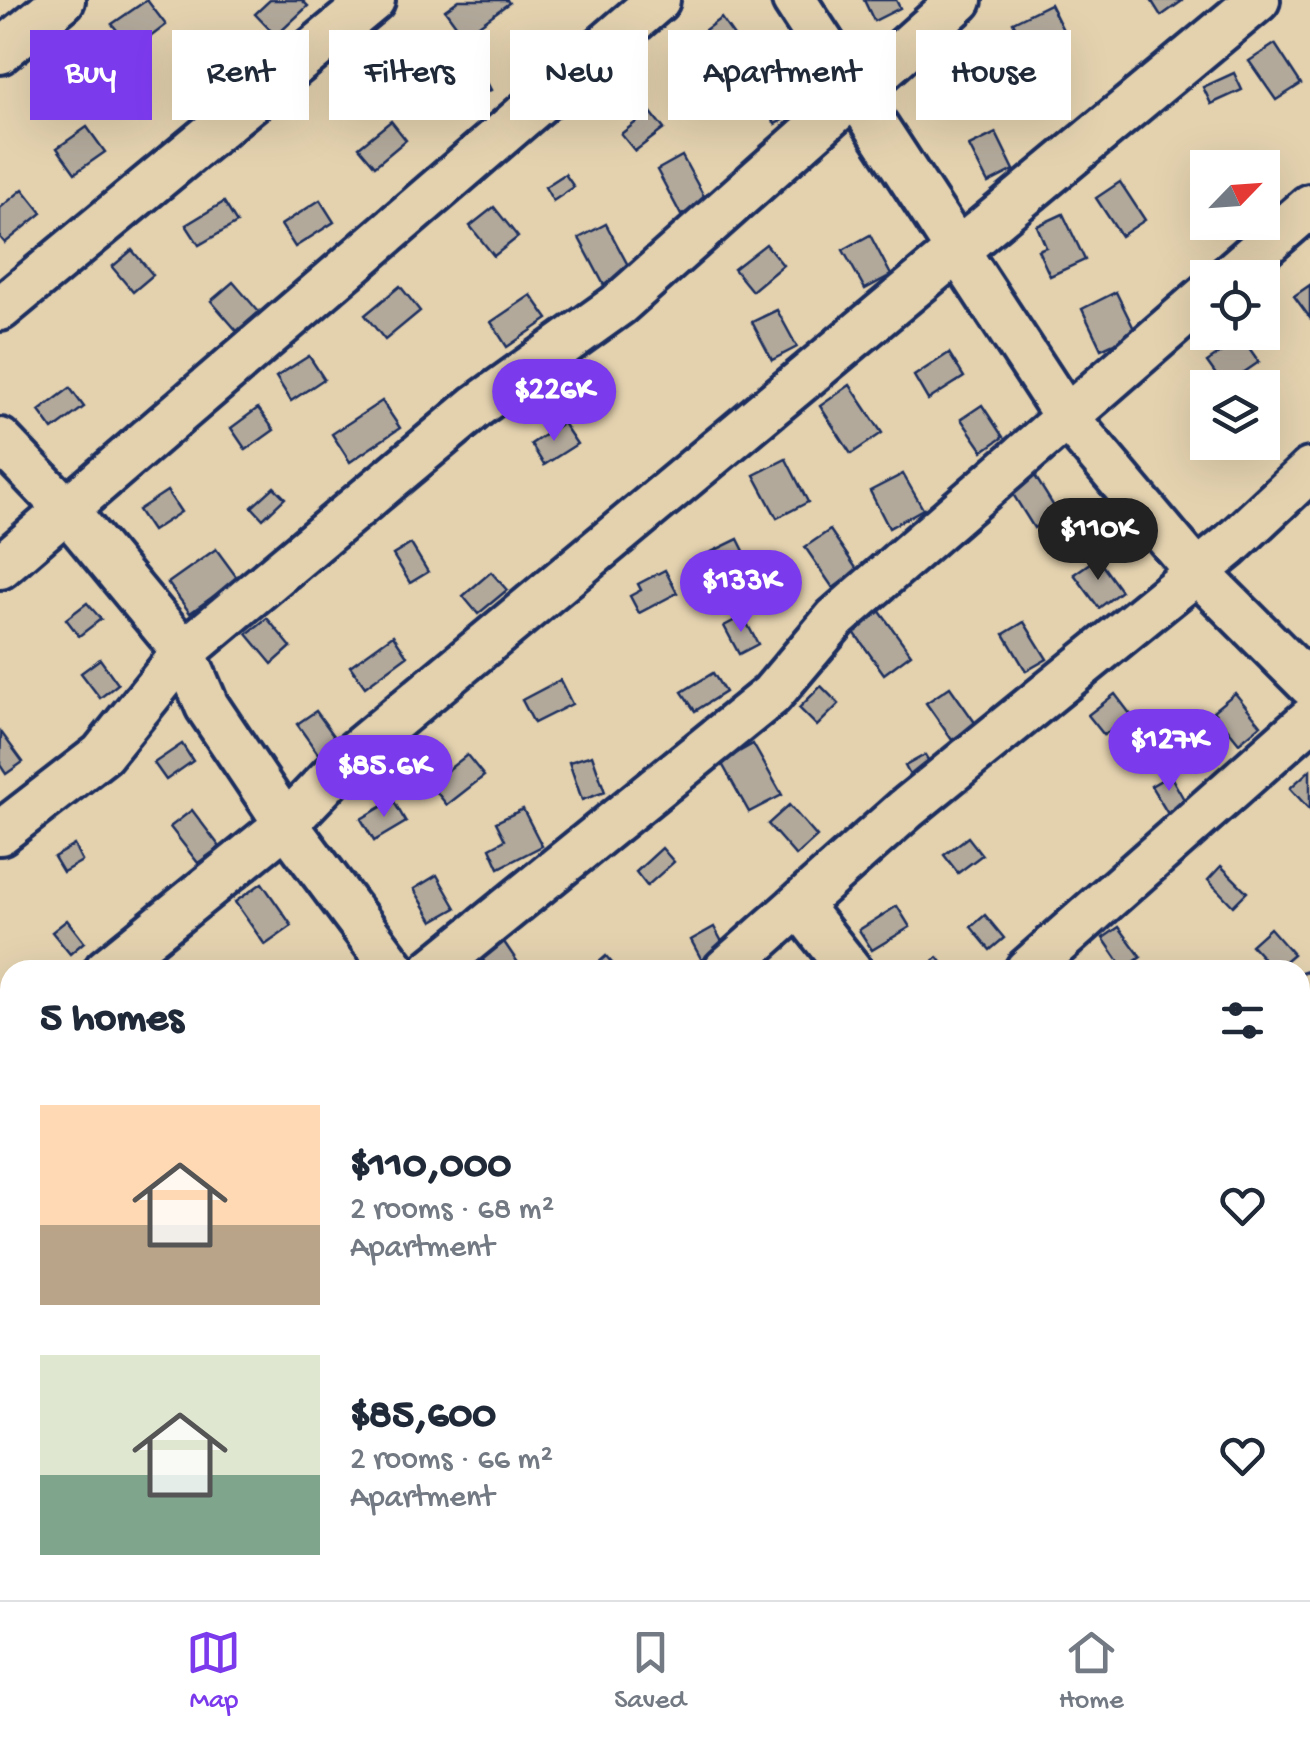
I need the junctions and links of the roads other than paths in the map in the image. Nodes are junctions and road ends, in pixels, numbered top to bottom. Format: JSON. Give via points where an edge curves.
{"nodes":[{"id":1,"x":63,"y":0,"type":"edge"},
{"id":2,"x":373,"y":0,"type":"edge"},
{"id":3,"x":658,"y":0,"type":"edge"},
{"id":4,"x":960,"y":0,"type":"edge"},
{"id":5,"x":1258,"y":0,"type":"edge"},
{"id":6,"x":804,"y":4,"type":"edge"},
{"id":7,"x":820,"y":30,"type":"edge"},
{"id":8,"x":0,"y":52,"type":"edge"},
{"id":9,"x":896,"y":59,"type":"edge"},
{"id":10,"x":828,"y":120,"type":"edge"},
{"id":11,"x":875,"y":120,"type":"edge"},
{"id":12,"x":1310,"y":206,"type":"edge"},
{"id":13,"x":960,"y":252,"type":"junction"},
{"id":14,"x":1247,"y":260,"type":"edge"},
{"id":15,"x":0,"y":309,"type":"edge"},
{"id":16,"x":1190,"y":309,"type":"edge"},
{"id":17,"x":1064,"y":415,"type":"junction"},
{"id":18,"x":0,"y":440,"type":"edge"},
{"id":19,"x":1310,"y":470,"type":"edge"},
{"id":20,"x":65,"y":508,"type":"junction"},
{"id":21,"x":0,"y":567,"type":"edge"},
{"id":22,"x":1196,"y":571,"type":"junction"},
{"id":23,"x":184,"y":652,"type":"junction"},
{"id":24,"x":1310,"y":685,"type":"edge"},
{"id":25,"x":1310,"y":719,"type":"edge"},
{"id":26,"x":286,"y":824,"type":"junction"},
{"id":27,"x":0,"y":833,"type":"edge"},
{"id":28,"x":799,"y":905,"type":"junction"},
{"id":29,"x":118,"y":960,"type":"edge"},
{"id":30,"x":388,"y":960,"type":"edge"},
{"id":31,"x":444,"y":960,"type":"edge"},
{"id":32,"x":736,"y":960,"type":"edge"},
{"id":33,"x":842,"y":960,"type":"edge"},
{"id":34,"x":1038,"y":960,"type":"edge"}],
"edges":[{"from":1,"to":8,"type":"street"},
{"from":2,"to":15,"type":"street"},
{"from":3,"to":20,"type":"street"},
{"from":4,"to":9,"type":"street"},
{"from":5,"to":13,"type":"street"},
{"from":6,"to":7,"type":"street"},
{"from":10,"to":23,"type":"street","via":[[618,304],[477,406]]},
{"from":11,"to":13,"type":"street"},
{"from":12,"to":14,"type":"street"},
{"from":13,"to":17,"type":"street"},
{"from":13,"to":26,"type":"street","via":[[351,756]]},
{"from":16,"to":17,"type":"street"},
{"from":17,"to":22,"type":"street"},
{"from":17,"to":31,"type":"street","via":[[836,618],[770,695]]},
{"from":18,"to":20,"type":"street"},
{"from":19,"to":22,"type":"street"},
{"from":20,"to":21,"type":"street"},
{"from":20,"to":23,"type":"street"},
{"from":22,"to":24,"type":"street"},
{"from":22,"to":28,"type":"street"},
{"from":23,"to":26,"type":"street","via":[[207,706]]},
{"from":23,"to":27,"type":"street","via":[[102,754]]},
{"from":25,"to":34,"type":"street"},
{"from":26,"to":29,"type":"street"},
{"from":26,"to":30,"type":"street"},
{"from":28,"to":32,"type":"street"},
{"from":28,"to":33,"type":"street"}]}
